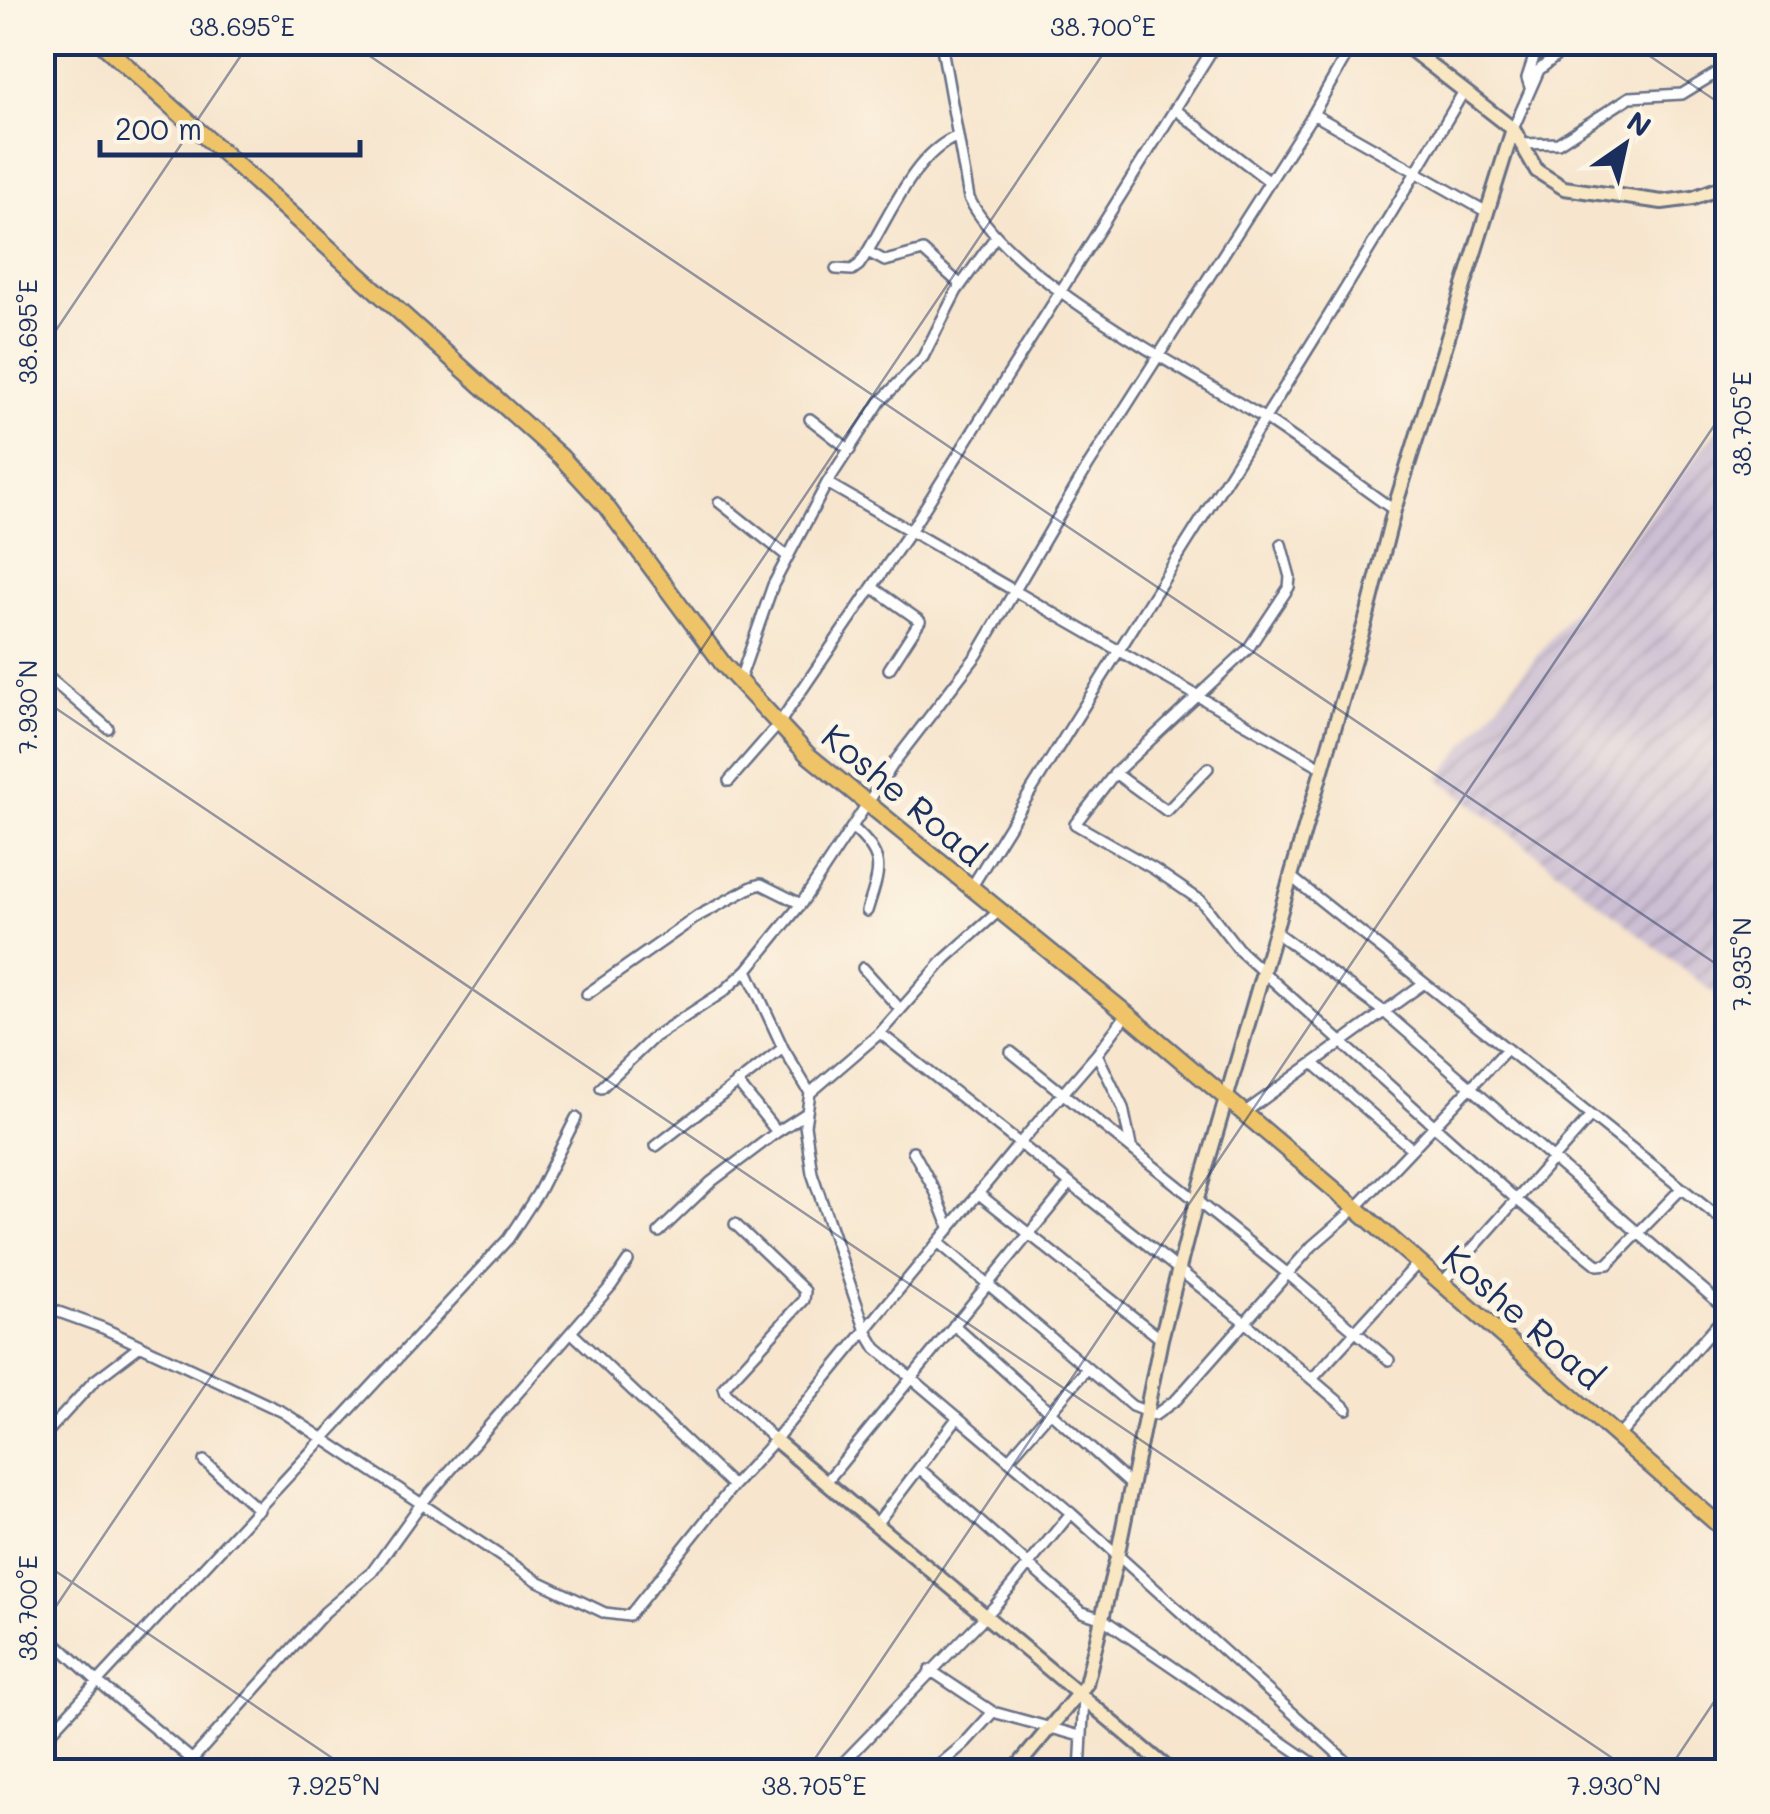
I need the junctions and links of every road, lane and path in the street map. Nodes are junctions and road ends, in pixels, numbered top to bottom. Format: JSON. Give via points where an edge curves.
{"nodes":[{"id":1,"x":100,"y":42,"type":"edge"},
{"id":2,"x":941,"y":42,"type":"edge"},
{"id":3,"x":1217,"y":42,"type":"edge"},
{"id":4,"x":1354,"y":42,"type":"edge"},
{"id":5,"x":1401,"y":42,"type":"edge"},
{"id":6,"x":1539,"y":42,"type":"edge"},
{"id":7,"x":1573,"y":42,"type":"edge"},
{"id":8,"x":1728,"y":66,"type":"edge"},
{"id":9,"x":1530,"y":87,"type":"junction"},
{"id":10,"x":1464,"y":91,"type":"junction"},
{"id":11,"x":1176,"y":110,"type":"junction"},
{"id":12,"x":1312,"y":114,"type":"junction"},
{"id":13,"x":1512,"y":130,"type":"junction"},
{"id":14,"x":956,"y":137,"type":"junction"},
{"id":15,"x":1522,"y":144,"type":"junction"},
{"id":16,"x":1417,"y":172,"type":"junction"},
{"id":17,"x":1270,"y":182,"type":"junction"},
{"id":18,"x":1728,"y":186,"type":"edge"},
{"id":19,"x":1487,"y":212,"type":"junction"},
{"id":20,"x":996,"y":236,"type":"junction"},
{"id":21,"x":868,"y":252,"type":"junction"},
{"id":22,"x":836,"y":268,"type":"dead end"},
{"id":23,"x":961,"y":285,"type":"junction"},
{"id":24,"x":1061,"y":290,"type":"junction"},
{"id":25,"x":1157,"y":355,"type":"junction"},
{"id":26,"x":810,"y":419,"type":"dead end"},
{"id":27,"x":1264,"y":419,"type":"junction"},
{"id":28,"x":850,"y":450,"type":"junction"},
{"id":29,"x":827,"y":483,"type":"junction"},
{"id":30,"x":719,"y":502,"type":"dead end"},
{"id":31,"x":1394,"y":510,"type":"junction"},
{"id":32,"x":909,"y":532,"type":"junction"},
{"id":33,"x":1281,"y":544,"type":"dead end"},
{"id":34,"x":787,"y":556,"type":"junction"},
{"id":35,"x":872,"y":587,"type":"junction"},
{"id":36,"x":1014,"y":591,"type":"junction"},
{"id":37,"x":1117,"y":649,"type":"junction"},
{"id":38,"x":889,"y":670,"type":"dead end"},
{"id":39,"x":42,"y":672,"type":"edge"},
{"id":40,"x":739,"y":682,"type":"junction"},
{"id":41,"x":1198,"y":698,"type":"junction"},
{"id":42,"x":778,"y":725,"type":"junction"},
{"id":43,"x":108,"y":728,"type":"dead end"},
{"id":44,"x":1208,"y":768,"type":"dead end"},
{"id":45,"x":1322,"y":768,"type":"junction"},
{"id":46,"x":1116,"y":772,"type":"junction"},
{"id":47,"x":729,"y":781,"type":"dead end"},
{"id":48,"x":868,"y":805,"type":"junction"},
{"id":49,"x":853,"y":828,"type":"junction"},
{"id":50,"x":1290,"y":876,"type":"junction"},
{"id":51,"x":970,"y":888,"type":"junction"},
{"id":52,"x":801,"y":904,"type":"junction"},
{"id":53,"x":867,"y":910,"type":"dead end"},
{"id":54,"x":999,"y":911,"type":"junction"},
{"id":55,"x":1274,"y":930,"type":"junction"},
{"id":56,"x":863,"y":968,"type":"dead end"},
{"id":57,"x":747,"y":970,"type":"junction"},
{"id":58,"x":1262,"y":972,"type":"junction"},
{"id":59,"x":1424,"y":983,"type":"junction"},
{"id":60,"x":587,"y":994,"type":"dead end"},
{"id":61,"x":900,"y":1010,"type":"junction"},
{"id":62,"x":1383,"y":1011,"type":"junction"},
{"id":63,"x":1127,"y":1014,"type":"junction"},
{"id":64,"x":880,"y":1032,"type":"junction"},
{"id":65,"x":1344,"y":1043,"type":"junction"},
{"id":66,"x":783,"y":1048,"type":"junction"},
{"id":67,"x":1507,"y":1050,"type":"junction"},
{"id":68,"x":1012,"y":1052,"type":"dead end"},
{"id":69,"x":1097,"y":1054,"type":"junction"},
{"id":70,"x":1313,"y":1063,"type":"junction"},
{"id":71,"x":737,"y":1082,"type":"junction"},
{"id":72,"x":602,"y":1088,"type":"dead end"},
{"id":73,"x":1471,"y":1090,"type":"junction"},
{"id":74,"x":1063,"y":1092,"type":"junction"},
{"id":75,"x":810,"y":1093,"type":"junction"},
{"id":76,"x":1227,"y":1099,"type":"junction"},
{"id":77,"x":805,"y":1114,"type":"junction"},
{"id":78,"x":1244,"y":1114,"type":"junction"},
{"id":79,"x":1591,"y":1116,"type":"junction"},
{"id":80,"x":576,"y":1118,"type":"dead end"},
{"id":81,"x":1435,"y":1125,"type":"junction"},
{"id":82,"x":777,"y":1132,"type":"junction"},
{"id":83,"x":1019,"y":1144,"type":"junction"},
{"id":84,"x":656,"y":1146,"type":"dead end"},
{"id":85,"x":1131,"y":1146,"type":"junction"},
{"id":86,"x":1412,"y":1148,"type":"junction"},
{"id":87,"x":913,"y":1152,"type":"dead end"},
{"id":88,"x":1554,"y":1158,"type":"junction"},
{"id":89,"x":1069,"y":1185,"type":"junction"},
{"id":90,"x":1681,"y":1188,"type":"junction"},
{"id":91,"x":978,"y":1194,"type":"junction"},
{"id":92,"x":1516,"y":1200,"type":"junction"},
{"id":93,"x":1196,"y":1202,"type":"junction"},
{"id":94,"x":1356,"y":1208,"type":"junction"},
{"id":95,"x":735,"y":1224,"type":"dead end"},
{"id":96,"x":1728,"y":1225,"type":"edge"},
{"id":97,"x":950,"y":1230,"type":"junction"},
{"id":98,"x":659,"y":1232,"type":"dead end"},
{"id":99,"x":1640,"y":1232,"type":"junction"},
{"id":100,"x":1030,"y":1234,"type":"junction"},
{"id":101,"x":938,"y":1242,"type":"junction"},
{"id":102,"x":628,"y":1262,"type":"dead end"},
{"id":103,"x":1418,"y":1263,"type":"junction"},
{"id":104,"x":1178,"y":1270,"type":"junction"},
{"id":105,"x":1288,"y":1274,"type":"junction"},
{"id":106,"x":989,"y":1283,"type":"junction"},
{"id":107,"x":1442,"y":1283,"type":"junction"},
{"id":108,"x":42,"y":1306,"type":"edge"},
{"id":109,"x":1728,"y":1311,"type":"edge"},
{"id":110,"x":1246,"y":1323,"type":"junction"},
{"id":111,"x":954,"y":1325,"type":"junction"},
{"id":112,"x":1355,"y":1330,"type":"junction"},
{"id":113,"x":866,"y":1331,"type":"junction"},
{"id":114,"x":571,"y":1332,"type":"junction"},
{"id":115,"x":1161,"y":1339,"type":"junction"},
{"id":116,"x":140,"y":1346,"type":"junction"},
{"id":117,"x":1389,"y":1360,"type":"dead end"},
{"id":118,"x":1087,"y":1369,"type":"junction"},
{"id":119,"x":910,"y":1377,"type":"junction"},
{"id":120,"x":1313,"y":1378,"type":"junction"},
{"id":121,"x":1347,"y":1408,"type":"dead end"},
{"id":122,"x":1049,"y":1413,"type":"junction"},
{"id":123,"x":1145,"y":1413,"type":"junction"},
{"id":124,"x":958,"y":1418,"type":"junction"},
{"id":125,"x":42,"y":1438,"type":"edge"},
{"id":126,"x":1617,"y":1438,"type":"junction"},
{"id":127,"x":325,"y":1440,"type":"junction"},
{"id":128,"x":776,"y":1440,"type":"junction"},
{"id":129,"x":1008,"y":1460,"type":"junction"},
{"id":130,"x":204,"y":1462,"type":"dead end"},
{"id":131,"x":920,"y":1468,"type":"junction"},
{"id":132,"x":827,"y":1480,"type":"junction"},
{"id":133,"x":1130,"y":1484,"type":"junction"},
{"id":134,"x":733,"y":1486,"type":"junction"},
{"id":135,"x":421,"y":1504,"type":"junction"},
{"id":136,"x":259,"y":1510,"type":"junction"},
{"id":137,"x":1071,"y":1513,"type":"junction"},
{"id":138,"x":877,"y":1524,"type":"junction"},
{"id":139,"x":1728,"y":1533,"type":"edge"},
{"id":140,"x":1117,"y":1557,"type":"junction"},
{"id":141,"x":1028,"y":1565,"type":"junction"},
{"id":142,"x":984,"y":1613,"type":"junction"},
{"id":143,"x":1103,"y":1619,"type":"junction"},
{"id":144,"x":42,"y":1630,"type":"edge"},
{"id":145,"x":930,"y":1670,"type":"junction"},
{"id":146,"x":98,"y":1682,"type":"junction"},
{"id":147,"x":1082,"y":1694,"type":"junction"},
{"id":148,"x":993,"y":1712,"type":"junction"},
{"id":149,"x":1051,"y":1728,"type":"junction"},
{"id":150,"x":1080,"y":1736,"type":"junction"},
{"id":151,"x":42,"y":1742,"type":"edge"},
{"id":152,"x":193,"y":1759,"type":"junction"},
{"id":153,"x":1728,"y":1761,"type":"edge"},
{"id":154,"x":843,"y":1762,"type":"dead end"},
{"id":155,"x":181,"y":1772,"type":"edge"},
{"id":156,"x":207,"y":1772,"type":"edge"},
{"id":157,"x":932,"y":1772,"type":"edge"},
{"id":158,"x":1013,"y":1772,"type":"edge"},
{"id":159,"x":1080,"y":1772,"type":"edge"},
{"id":160,"x":1172,"y":1772,"type":"edge"},
{"id":161,"x":1326,"y":1772,"type":"edge"},
{"id":162,"x":1358,"y":1772,"type":"edge"},
{"id":163,"x":1718,"y":1772,"type":"edge"}],
"edges":[{"from":1,"to":40,"type":"main road","name":"Koshe Road","via":[[551,447],[605,505]]},
{"from":2,"to":14,"type":"street"},
{"from":3,"to":11,"type":"street"},
{"from":4,"to":12,"type":"street"},
{"from":5,"to":10,"type":"street"},
{"from":6,"to":9,"type":"street"},
{"from":7,"to":9,"type":"street","via":[[1545,63]]},
{"from":8,"to":15,"type":"street","via":[[1682,94],[1630,97],[1558,143]]},
{"from":9,"to":13,"type":"street"},
{"from":10,"to":13,"type":"street"},
{"from":10,"to":16,"type":"street"},
{"from":11,"to":17,"type":"street"},
{"from":11,"to":24,"type":"street"},
{"from":12,"to":16,"type":"street"},
{"from":12,"to":17,"type":"street"},
{"from":13,"to":15,"type":"street"},
{"from":13,"to":19,"type":"street"},
{"from":14,"to":20,"type":"street","via":[[969,198]]},
{"from":14,"to":21,"type":"street","via":[[905,187]]},
{"from":15,"to":18,"type":"street","via":[[1536,170],[1575,190],[1662,202]]},
{"from":16,"to":19,"type":"street"},
{"from":16,"to":27,"type":"street"},
{"from":17,"to":25,"type":"street"},
{"from":19,"to":31,"type":"street"},
{"from":20,"to":23,"type":"street"},
{"from":20,"to":24,"type":"street"},
{"from":21,"to":22,"type":"street","via":[[856,268]]},
{"from":21,"to":23,"type":"street","via":[[886,261],[923,251]]},
{"from":23,"to":28,"type":"street","via":[[923,357],[880,402]]},
{"from":24,"to":25,"type":"street"},
{"from":24,"to":32,"type":"street"},
{"from":25,"to":27,"type":"street"},
{"from":25,"to":36,"type":"street"},
{"from":26,"to":28,"type":"street"},
{"from":27,"to":31,"type":"street"},
{"from":27,"to":37,"type":"street"},
{"from":28,"to":29,"type":"street"},
{"from":29,"to":32,"type":"street"},
{"from":29,"to":34,"type":"street"},
{"from":30,"to":34,"type":"street"},
{"from":31,"to":45,"type":"street"},
{"from":32,"to":35,"type":"street"},
{"from":32,"to":36,"type":"street"},
{"from":33,"to":41,"type":"street","via":[[1289,587],[1258,637]]},
{"from":34,"to":40,"type":"street"},
{"from":35,"to":38,"type":"street","via":[[920,622]]},
{"from":35,"to":42,"type":"street"},
{"from":36,"to":37,"type":"street"},
{"from":36,"to":48,"type":"street","via":[[977,655]]},
{"from":37,"to":41,"type":"street"},
{"from":37,"to":51,"type":"street"},
{"from":39,"to":43,"type":"street"},
{"from":40,"to":42,"type":"main road","name":"Koshe Road"},
{"from":41,"to":45,"type":"street"},
{"from":41,"to":46,"type":"street"},
{"from":42,"to":47,"type":"street"},
{"from":42,"to":48,"type":"main road","name":"Koshe Road"},
{"from":44,"to":46,"type":"street","via":[[1167,811]]},
{"from":45,"to":50,"type":"street"},
{"from":46,"to":58,"type":"street","via":[[1074,824],[1201,901]]},
{"from":48,"to":49,"type":"street"},
{"from":48,"to":51,"type":"main road","name":"Koshe Road"},
{"from":49,"to":52,"type":"street"},
{"from":49,"to":53,"type":"street","via":[[876,855]]},
{"from":50,"to":55,"type":"street"},
{"from":50,"to":59,"type":"street"},
{"from":51,"to":54,"type":"main road","name":"Koshe Road"},
{"from":52,"to":57,"type":"street"},
{"from":52,"to":60,"type":"street","via":[[761,884],[752,887],[698,916]]},
{"from":54,"to":61,"type":"street"},
{"from":54,"to":63,"type":"main road","name":"Koshe Road"},
{"from":55,"to":58,"type":"street"},
{"from":55,"to":62,"type":"street"},
{"from":56,"to":61,"type":"street"},
{"from":57,"to":66,"type":"street"},
{"from":57,"to":72,"type":"street","via":[[654,1036]]},
{"from":58,"to":65,"type":"street"},
{"from":58,"to":76,"type":"street"},
{"from":59,"to":62,"type":"street"},
{"from":59,"to":67,"type":"street"},
{"from":61,"to":64,"type":"street"},
{"from":62,"to":65,"type":"street"},
{"from":62,"to":73,"type":"street"},
{"from":63,"to":69,"type":"street"},
{"from":63,"to":76,"type":"main road","name":"Koshe Road"},
{"from":64,"to":75,"type":"street"},
{"from":64,"to":83,"type":"street"},
{"from":65,"to":70,"type":"street"},
{"from":65,"to":81,"type":"street"},
{"from":66,"to":71,"type":"street"},
{"from":66,"to":75,"type":"street"},
{"from":67,"to":73,"type":"street"},
{"from":67,"to":79,"type":"street"},
{"from":68,"to":74,"type":"street"},
{"from":69,"to":74,"type":"street"},
{"from":69,"to":85,"type":"street","via":[[1124,1108]]},
{"from":70,"to":78,"type":"street"},
{"from":70,"to":86,"type":"street"},
{"from":71,"to":82,"type":"street"},
{"from":71,"to":84,"type":"street"},
{"from":73,"to":81,"type":"street"},
{"from":73,"to":88,"type":"street"},
{"from":74,"to":83,"type":"street"},
{"from":74,"to":85,"type":"street"},
{"from":75,"to":77,"type":"street"},
{"from":76,"to":78,"type":"main road","name":"Koshe Road"},
{"from":76,"to":93,"type":"street"},
{"from":77,"to":82,"type":"street"},
{"from":77,"to":113,"type":"street","via":[[812,1173]]},
{"from":78,"to":94,"type":"main road","name":"Koshe Road"},
{"from":79,"to":88,"type":"street"},
{"from":79,"to":90,"type":"street"},
{"from":80,"to":127,"type":"street","via":[[519,1224]]},
{"from":81,"to":86,"type":"street"},
{"from":81,"to":92,"type":"street"},
{"from":82,"to":98,"type":"street"},
{"from":83,"to":89,"type":"street"},
{"from":83,"to":91,"type":"street"},
{"from":85,"to":93,"type":"street"},
{"from":86,"to":94,"type":"street"},
{"from":87,"to":97,"type":"street"},
{"from":88,"to":92,"type":"street"},
{"from":88,"to":99,"type":"street"},
{"from":89,"to":100,"type":"street"},
{"from":89,"to":104,"type":"street"},
{"from":90,"to":96,"type":"street"},
{"from":90,"to":99,"type":"street"},
{"from":91,"to":97,"type":"street"},
{"from":91,"to":100,"type":"street"},
{"from":92,"to":99,"type":"street","via":[[1598,1265],[1608,1264]]},
{"from":92,"to":107,"type":"street"},
{"from":93,"to":104,"type":"street"},
{"from":93,"to":105,"type":"street"},
{"from":94,"to":103,"type":"main road","name":"Koshe Road"},
{"from":94,"to":105,"type":"street"},
{"from":95,"to":128,"type":"street","via":[[805,1291],[804,1300],[724,1386]]},
{"from":97,"to":101,"type":"street"},
{"from":99,"to":109,"type":"street"},
{"from":100,"to":106,"type":"street"},
{"from":100,"to":115,"type":"street"},
{"from":101,"to":106,"type":"street"},
{"from":101,"to":113,"type":"street"},
{"from":102,"to":114,"type":"street"},
{"from":103,"to":107,"type":"main road","name":"Koshe Road"},
{"from":103,"to":112,"type":"street"},
{"from":104,"to":110,"type":"street"},
{"from":104,"to":115,"type":"street"},
{"from":105,"to":110,"type":"street"},
{"from":105,"to":112,"type":"street"},
{"from":106,"to":111,"type":"street"},
{"from":106,"to":118,"type":"street"},
{"from":107,"to":126,"type":"main road","name":"Koshe Road"},
{"from":108,"to":116,"type":"street"},
{"from":109,"to":126,"type":"street"},
{"from":110,"to":120,"type":"street"},
{"from":110,"to":123,"type":"street","via":[[1176,1399],[1156,1415]]},
{"from":111,"to":119,"type":"street"},
{"from":111,"to":122,"type":"street"},
{"from":112,"to":117,"type":"street"},
{"from":112,"to":120,"type":"street"},
{"from":113,"to":119,"type":"street"},
{"from":113,"to":128,"type":"street"},
{"from":114,"to":134,"type":"street"},
{"from":114,"to":135,"type":"street"},
{"from":115,"to":123,"type":"street"},
{"from":116,"to":125,"type":"street","via":[[94,1381]]},
{"from":116,"to":127,"type":"street","via":[[283,1412]]},
{"from":118,"to":122,"type":"street"},
{"from":118,"to":123,"type":"street"},
{"from":119,"to":124,"type":"street"},
{"from":119,"to":132,"type":"street"},
{"from":120,"to":121,"type":"street"},
{"from":122,"to":129,"type":"street"},
{"from":122,"to":133,"type":"street"},
{"from":123,"to":133,"type":"street"},
{"from":124,"to":129,"type":"street"},
{"from":124,"to":131,"type":"street"},
{"from":126,"to":139,"type":"main road","name":"Koshe Road"},
{"from":127,"to":135,"type":"street"},
{"from":127,"to":136,"type":"street"},
{"from":128,"to":132,"type":"street"},
{"from":128,"to":134,"type":"street"},
{"from":129,"to":137,"type":"street"},
{"from":130,"to":136,"type":"street"},
{"from":131,"to":138,"type":"street"},
{"from":131,"to":141,"type":"street"},
{"from":132,"to":138,"type":"street"},
{"from":133,"to":140,"type":"street"},
{"from":134,"to":135,"type":"street","via":[[629,1616],[605,1614],[538,1581]]},
{"from":135,"to":152,"type":"street","via":[[372,1572],[324,1612]]},
{"from":136,"to":146,"type":"street"},
{"from":137,"to":140,"type":"street"},
{"from":137,"to":141,"type":"street"},
{"from":138,"to":142,"type":"street"},
{"from":140,"to":143,"type":"street"},
{"from":140,"to":162,"type":"street"},
{"from":141,"to":142,"type":"street"},
{"from":141,"to":143,"type":"street","via":[[1082,1612]]},
{"from":142,"to":145,"type":"street"},
{"from":142,"to":147,"type":"street"},
{"from":143,"to":147,"type":"street"},
{"from":143,"to":161,"type":"street"},
{"from":144,"to":146,"type":"street"},
{"from":145,"to":148,"type":"street"},
{"from":145,"to":154,"type":"street"},
{"from":146,"to":151,"type":"street"},
{"from":146,"to":152,"type":"street"},
{"from":147,"to":149,"type":"street"},
{"from":147,"to":150,"type":"street"},
{"from":147,"to":160,"type":"street"},
{"from":148,"to":149,"type":"street"},
{"from":148,"to":157,"type":"street"},
{"from":149,"to":150,"type":"street"},
{"from":149,"to":158,"type":"street"},
{"from":150,"to":159,"type":"street"},
{"from":152,"to":155,"type":"street"},
{"from":152,"to":156,"type":"street"},
{"from":153,"to":163,"type":"street"}]}
